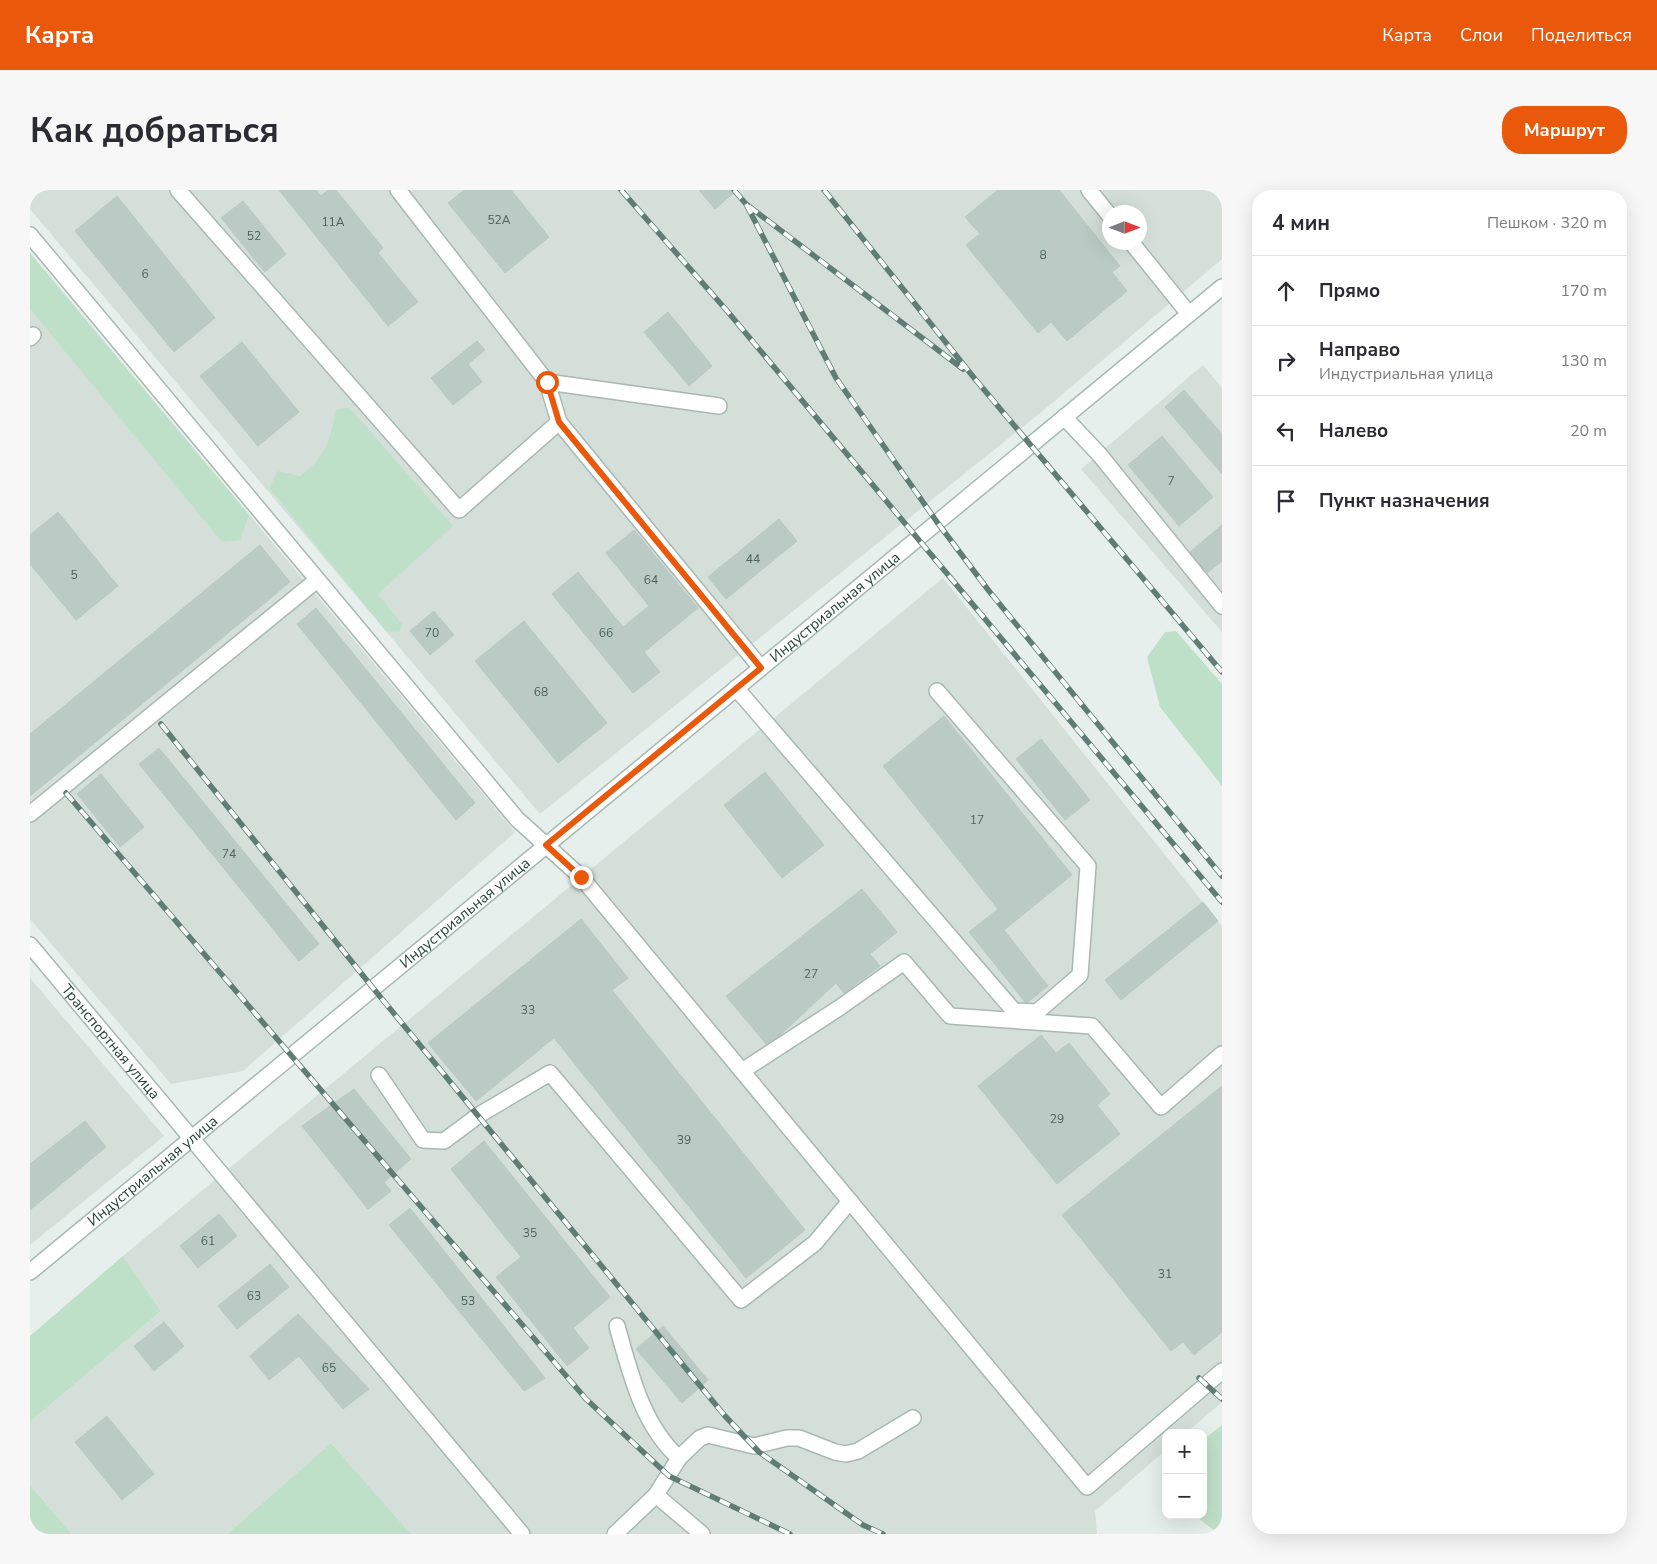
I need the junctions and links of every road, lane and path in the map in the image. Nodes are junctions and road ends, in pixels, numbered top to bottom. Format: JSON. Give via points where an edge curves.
{"nodes":[{"id":1,"x":178,"y":190,"type":"edge"},
{"id":2,"x":398,"y":190,"type":"edge"},
{"id":3,"x":1089,"y":190,"type":"edge"},
{"id":4,"x":1102,"y":206,"type":"edge"},
{"id":5,"x":30,"y":235,"type":"edge"},
{"id":6,"x":1137,"y":250,"type":"edge"},
{"id":7,"x":1222,"y":286,"type":"edge"},
{"id":8,"x":1189,"y":314,"type":"junction"},
{"id":9,"x":547,"y":382,"type":"junction"},
{"id":10,"x":719,"y":406,"type":"dead end"},
{"id":11,"x":1064,"y":417,"type":"junction"},
{"id":12,"x":559,"y":422,"type":"junction"},
{"id":13,"x":317,"y":580,"type":"junction"},
{"id":14,"x":1222,"y":606,"type":"edge"},
{"id":15,"x":761,"y":668,"type":"junction"},
{"id":16,"x":736,"y":688,"type":"junction"},
{"id":17,"x":937,"y":691,"type":"dead end"},
{"id":18,"x":30,"y":814,"type":"edge"},
{"id":19,"x":546,"y":845,"type":"junction"},
{"id":20,"x":30,"y":945,"type":"edge"},
{"id":21,"x":1222,"y":1054,"type":"edge"},
{"id":22,"x":742,"y":1071,"type":"junction"},
{"id":23,"x":379,"y":1075,"type":"dead end"},
{"id":24,"x":193,"y":1138,"type":"junction"},
{"id":25,"x":850,"y":1201,"type":"junction"},
{"id":26,"x":30,"y":1272,"type":"edge"},
{"id":27,"x":617,"y":1326,"type":"dead end"},
{"id":28,"x":1222,"y":1371,"type":"edge"},
{"id":29,"x":913,"y":1418,"type":"dead end"},
{"id":30,"x":679,"y":1458,"type":"junction"},
{"id":31,"x":656,"y":1495,"type":"junction"},
{"id":32,"x":522,"y":1534,"type":"edge"},
{"id":33,"x":614,"y":1534,"type":"edge"},
{"id":34,"x":702,"y":1534,"type":"edge"}],
"edges":[{"from":1,"to":12,"type":"street","via":[[459,510]]},
{"from":2,"to":9,"type":"street"},
{"from":3,"to":4,"type":"street"},
{"from":5,"to":13,"type":"street"},
{"from":6,"to":8,"type":"street"},
{"from":7,"to":8,"type":"street","name":"Индустриальная улица"},
{"from":8,"to":11,"type":"street","name":"Индустриальная улица"},
{"from":9,"to":10,"type":"street"},
{"from":9,"to":12,"type":"street"},
{"from":11,"to":14,"type":"street","via":[[1099,454]]},
{"from":11,"to":15,"type":"street","name":"Индустриальная улица"},
{"from":12,"to":15,"type":"street"},
{"from":13,"to":18,"type":"street"},
{"from":13,"to":19,"type":"street","via":[[517,819]]},
{"from":15,"to":16,"type":"street","name":"Индустриальная улица"},
{"from":16,"to":17,"type":"street","via":[[1014,1011],[1037,1012],[1080,975],[1088,866]]},
{"from":16,"to":19,"type":"street","name":"Индустриальная улица"},
{"from":19,"to":22,"type":"street","via":[[581,877]]},
{"from":19,"to":24,"type":"street","name":"Индустриальная улица"},
{"from":20,"to":24,"type":"street","name":"Транспортная улица"},
{"from":21,"to":22,"type":"street","via":[[1161,1106],[1092,1026],[950,1016],[904,962]]},
{"from":22,"to":25,"type":"street"},
{"from":23,"to":25,"type":"street","via":[[423,1140],[444,1141],[479,1115],[550,1073],[741,1300],[815,1243]]},
{"from":24,"to":26,"type":"street","name":"Индустриальная улица"},
{"from":24,"to":32,"type":"street","name":"Транспортная улица"},
{"from":25,"to":28,"type":"street","via":[[1087,1488]]},
{"from":27,"to":30,"type":"street","via":[[633,1382],[658,1434]]},
{"from":29,"to":30,"type":"street","via":[[858,1452],[835,1452],[799,1438],[754,1446],[708,1435],[700,1438]]},
{"from":30,"to":31,"type":"street"},
{"from":31,"to":33,"type":"street"},
{"from":31,"to":34,"type":"street"}]}
